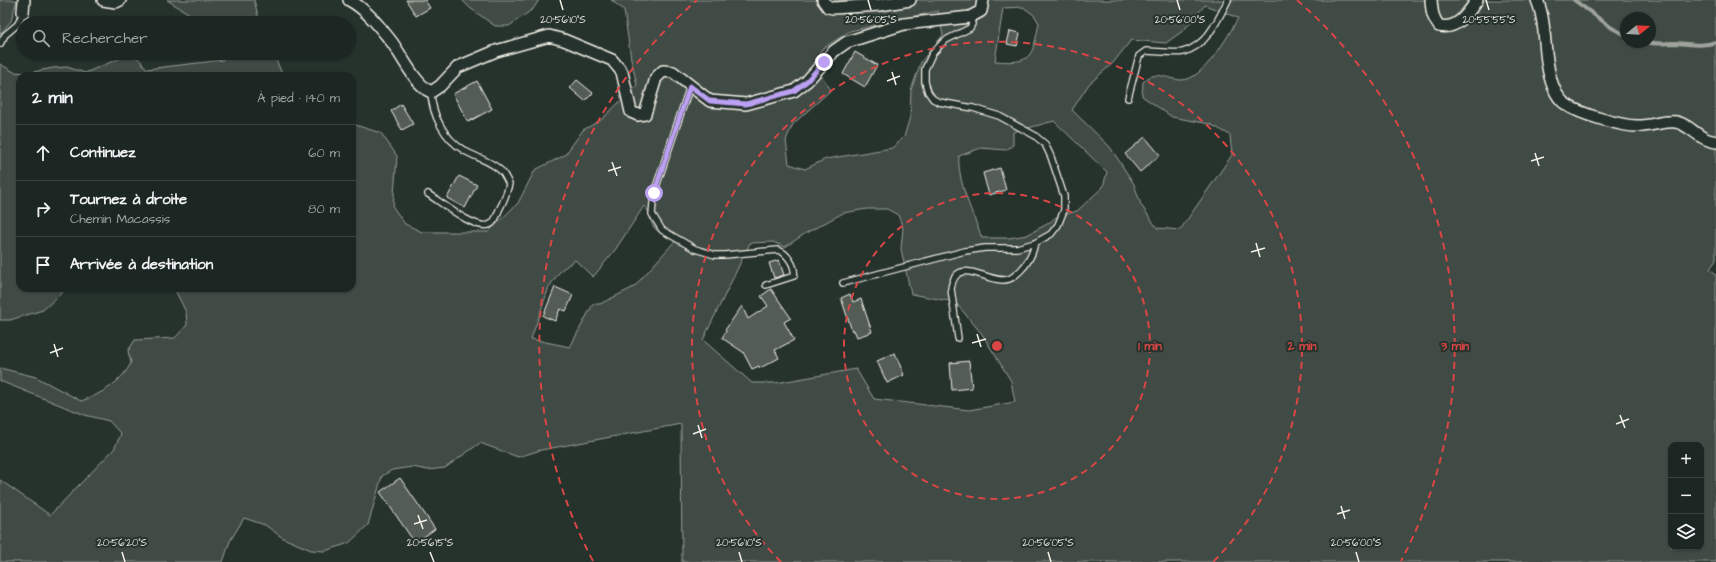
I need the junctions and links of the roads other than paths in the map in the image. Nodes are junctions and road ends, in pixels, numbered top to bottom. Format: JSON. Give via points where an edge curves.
{"nodes":[{"id":1,"x":24,"y":0,"type":"edge"},
{"id":2,"x":103,"y":0,"type":"edge"},
{"id":3,"x":120,"y":0,"type":"edge"},
{"id":4,"x":349,"y":0,"type":"edge"},
{"id":5,"x":823,"y":0,"type":"edge"},
{"id":6,"x":910,"y":0,"type":"edge"},
{"id":7,"x":983,"y":0,"type":"edge"},
{"id":8,"x":1228,"y":0,"type":"edge"},
{"id":9,"x":1431,"y":0,"type":"edge"},
{"id":10,"x":1477,"y":0,"type":"edge"},
{"id":11,"x":1537,"y":0,"type":"edge"},
{"id":12,"x":23,"y":12,"type":"joint"},
{"id":13,"x":21,"y":16,"type":"edge"},
{"id":14,"x":970,"y":17,"type":"junction"},
{"id":15,"x":16,"y":26,"type":"edge"},
{"id":16,"x":0,"y":44,"type":"edge"},
{"id":17,"x":690,"y":86,"type":"junction"},
{"id":18,"x":431,"y":92,"type":"junction"},
{"id":19,"x":1128,"y":98,"type":"dead end"},
{"id":20,"x":1716,"y":142,"type":"edge"},
{"id":21,"x":428,"y":194,"type":"dead end"},
{"id":22,"x":1035,"y":243,"type":"junction"},
{"id":23,"x":843,"y":283,"type":"dead end"},
{"id":24,"x":766,"y":285,"type":"dead end"},
{"id":25,"x":958,"y":338,"type":"dead end"}],
"edges":[{"from":1,"to":12,"type":"street"},
{"from":2,"to":3,"type":"street"},
{"from":4,"to":18,"type":"street","via":[[372,19],[420,84]]},
{"from":5,"to":6,"type":"street","via":[[828,7],[834,8]]},
{"from":7,"to":14,"type":"street","via":[[981,11]]},
{"from":8,"to":19,"type":"lane","via":[[1212,29],[1192,48],[1182,52],[1146,51],[1139,56]]},
{"from":9,"to":10,"type":"street","via":[[1434,20],[1439,26],[1446,27],[1465,17]]},
{"from":11,"to":20,"type":"street","via":[[1541,12],[1546,63],[1557,95],[1568,106],[1624,124],[1648,126],[1669,122],[1681,123],[1704,139]]},
{"from":12,"to":13,"type":"lane"},
{"from":14,"to":17,"type":"street","via":[[904,24],[847,42],[834,51],[807,81],[794,91],[746,104],[710,101]]},
{"from":14,"to":22,"type":"lane","via":[[970,28],[944,42],[932,54],[925,69],[925,82],[933,99],[999,116],[1045,144],[1064,196],[1064,210],[1051,234]]},
{"from":15,"to":16,"type":"lane","via":[[5,35]]},
{"from":17,"to":18,"type":"street","via":[[673,72],[663,71],[656,78],[644,114],[638,115],[632,112],[622,72],[612,60],[549,36],[496,51],[458,67]]},
{"from":17,"to":24,"type":"lane","via":[[654,193],[652,214],[662,230],[695,249],[715,255],[778,250],[784,252],[793,267],[794,276]]},
{"from":18,"to":21,"type":"lane","via":[[432,106],[442,128],[451,140],[464,151],[502,172],[509,184],[507,195],[497,215],[488,225],[471,222]]},
{"from":22,"to":23,"type":"lane","via":[[1017,248],[965,250]]},
{"from":22,"to":25,"type":"lane","via":[[1025,266],[1009,280],[992,279],[973,270],[966,270],[952,282]]}]}
